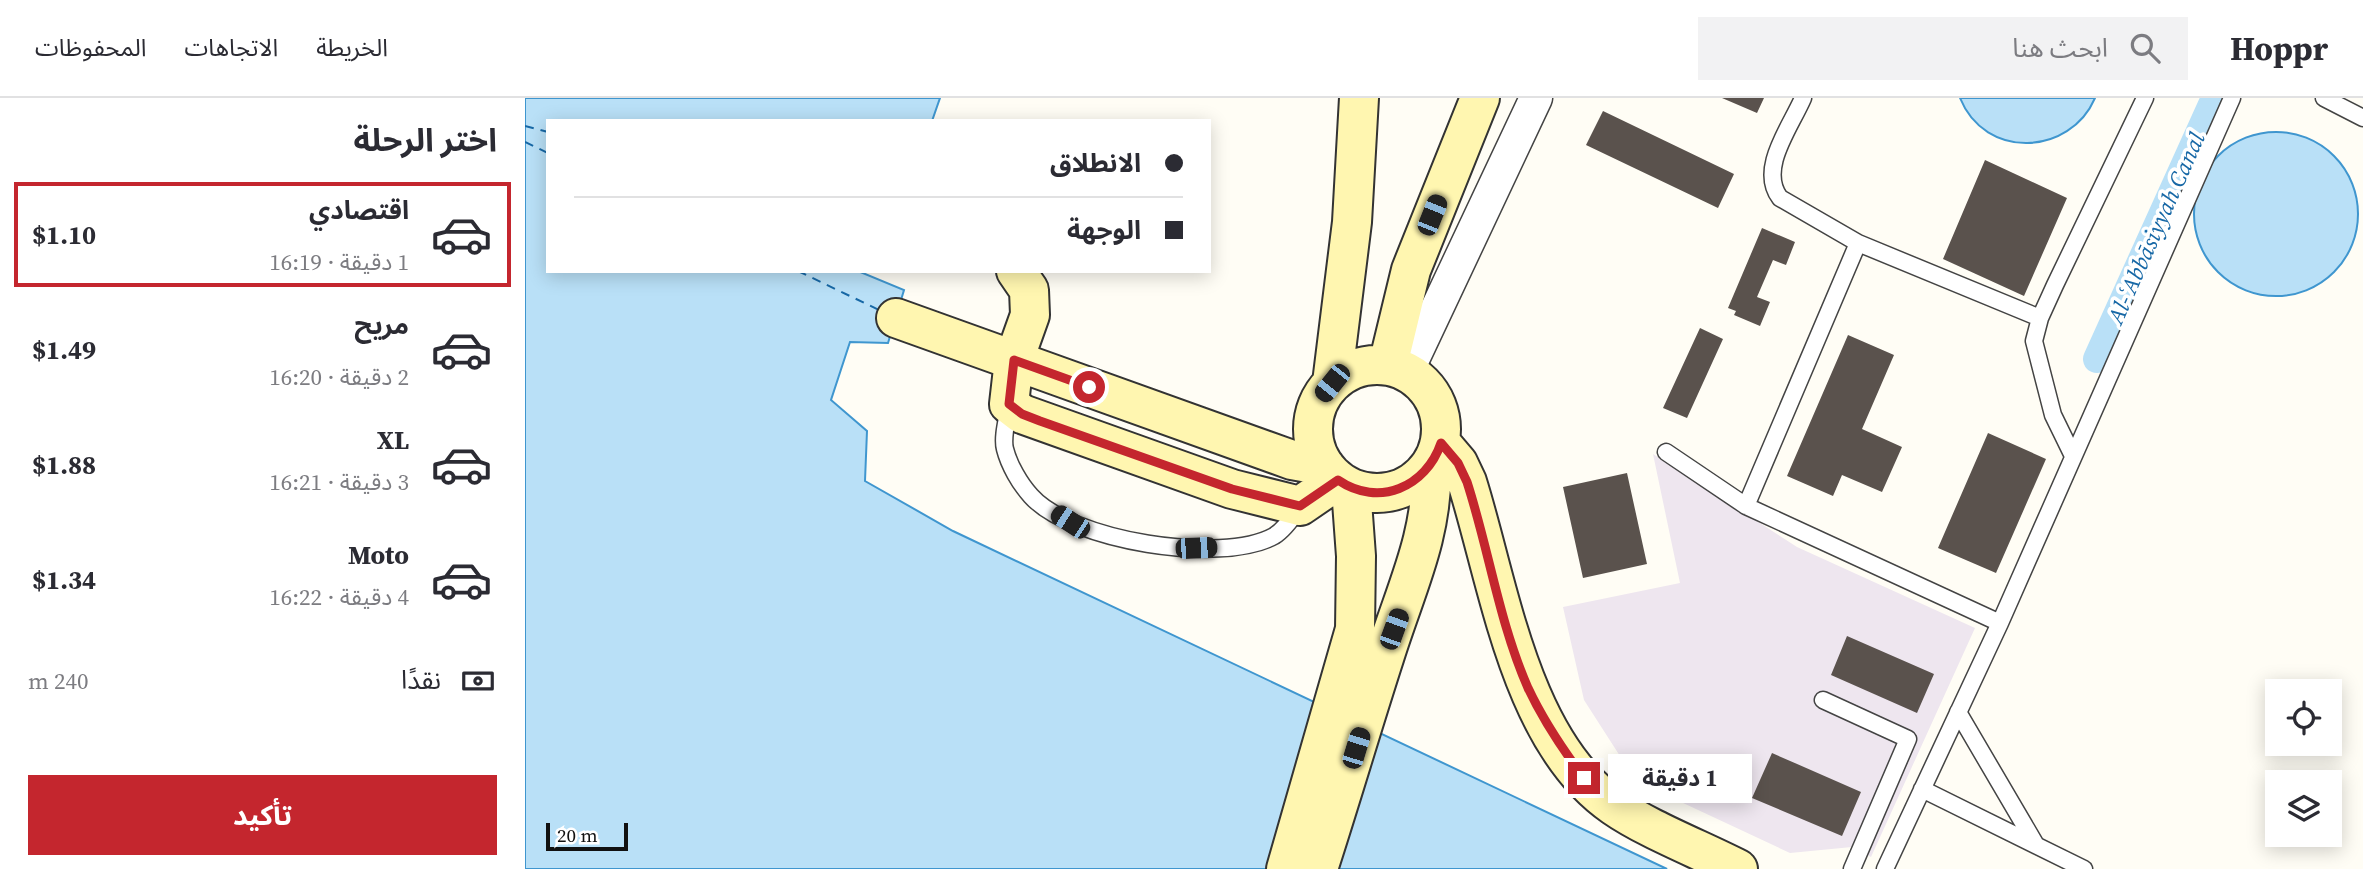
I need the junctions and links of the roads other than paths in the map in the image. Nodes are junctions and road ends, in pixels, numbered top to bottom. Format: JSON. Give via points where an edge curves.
{"nodes":[{"id":1,"x":1359,"y":98,"type":"edge"},
{"id":2,"x":1480,"y":98,"type":"edge"},
{"id":3,"x":1536,"y":98,"type":"edge"},
{"id":4,"x":1803,"y":98,"type":"edge"},
{"id":5,"x":2145,"y":98,"type":"edge"},
{"id":6,"x":2232,"y":98,"type":"edge"},
{"id":7,"x":2324,"y":98,"type":"edge"},
{"id":8,"x":2363,"y":118,"type":"edge"},
{"id":9,"x":1859,"y":243,"type":"junction"},
{"id":10,"x":1017,"y":273,"type":"edge"},
{"id":11,"x":896,"y":318,"type":"dead end"},
{"id":12,"x":2040,"y":318,"type":"junction"},
{"id":13,"x":1014,"y":360,"type":"junction"},
{"id":14,"x":1397,"y":368,"type":"junction"},
{"id":15,"x":1332,"y":383,"type":"junction"},
{"id":16,"x":1009,"y":404,"type":"junction"},
{"id":17,"x":1666,"y":452,"type":"dead end"},
{"id":18,"x":1436,"y":454,"type":"junction"},
{"id":19,"x":2073,"y":456,"type":"junction"},
{"id":20,"x":1338,"y":478,"type":"junction"},
{"id":21,"x":1300,"y":506,"type":"junction"},
{"id":22,"x":1746,"y":506,"type":"junction"},
{"id":23,"x":2000,"y":623,"type":"junction"},
{"id":24,"x":1369,"y":647,"type":"junction"},
{"id":25,"x":1822,"y":700,"type":"dead end"},
{"id":26,"x":1958,"y":712,"type":"junction"},
{"id":27,"x":1922,"y":789,"type":"junction"},
{"id":28,"x":2036,"y":845,"type":"junction"},
{"id":29,"x":1286,"y":869,"type":"edge"},
{"id":30,"x":1318,"y":869,"type":"edge"},
{"id":31,"x":1738,"y":869,"type":"edge"},
{"id":32,"x":1852,"y":869,"type":"edge"},
{"id":33,"x":1885,"y":869,"type":"edge"},
{"id":34,"x":2084,"y":869,"type":"edge"}],
"edges":[{"from":1,"to":15,"type":"main road","via":[[1352,222]]},
{"from":2,"to":14,"type":"main road","via":[[1399,308]]},
{"from":3,"to":14,"type":"street"},
{"from":4,"to":9,"type":"lane","via":[[1771,170],[1772,187],[1780,198]]},
{"from":5,"to":12,"type":"lane"},
{"from":6,"to":19,"type":"lane"},
{"from":7,"to":8,"type":"lane"},
{"from":9,"to":12,"type":"lane"},
{"from":9,"to":22,"type":"lane"},
{"from":10,"to":13,"type":"main road","via":[[1029,290],[1030,315]]},
{"from":11,"to":13,"type":"main road"},
{"from":12,"to":19,"type":"lane","via":[[2034,341],[2040,370],[2053,415]]},
{"from":13,"to":16,"type":"main road"},
{"from":13,"to":20,"type":"main road"},
{"from":14,"to":15,"type":"main road","via":[[1358,368]]},
{"from":14,"to":18,"type":"main road","via":[[1426,386],[1438,407]]},
{"from":15,"to":20,"type":"main road","via":[[1322,394],[1313,423],[1317,453]]},
{"from":16,"to":21,"type":"main road","via":[[1040,421],[1232,489]]},
{"from":16,"to":21,"type":"lane","via":[[1004,447],[1013,469],[1032,497],[1070,522],[1132,542],[1196,548],[1241,546],[1275,535]]},
{"from":17,"to":22,"type":"lane"},
{"from":18,"to":20,"type":"main road","via":[[1410,485],[1396,491],[1366,492]]},
{"from":18,"to":24,"type":"main road","via":[[1426,536]]},
{"from":18,"to":31,"type":"main road","via":[[1458,463],[1467,482],[1513,649],[1528,688],[1563,750],[1614,806]]},
{"from":19,"to":23,"type":"lane"},
{"from":20,"to":21,"type":"main road"},
{"from":20,"to":24,"type":"main road","via":[[1356,598]]},
{"from":22,"to":23,"type":"lane"},
{"from":23,"to":26,"type":"lane"},
{"from":24,"to":29,"type":"main road"},
{"from":24,"to":30,"type":"main road"},
{"from":25,"to":32,"type":"lane","via":[[1908,739]]},
{"from":26,"to":27,"type":"lane"},
{"from":26,"to":28,"type":"lane"},
{"from":27,"to":28,"type":"lane"},
{"from":27,"to":33,"type":"lane"},
{"from":28,"to":34,"type":"lane"}]}
